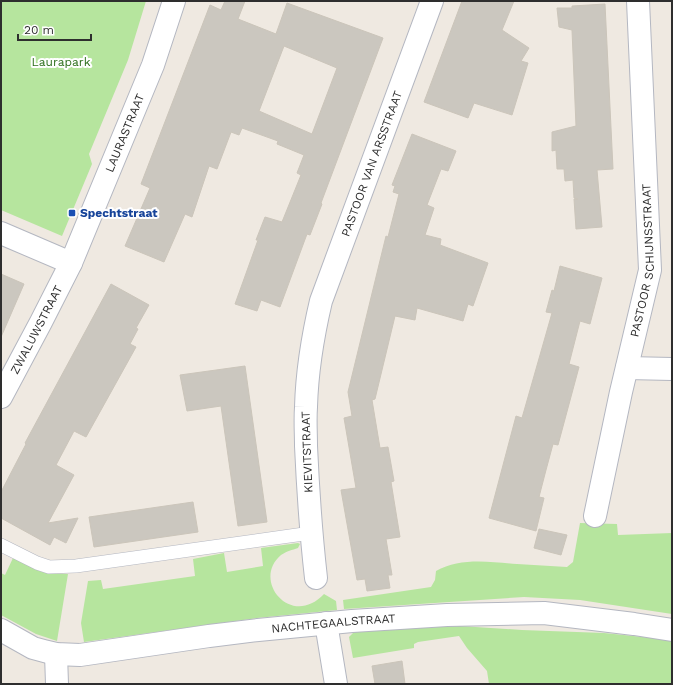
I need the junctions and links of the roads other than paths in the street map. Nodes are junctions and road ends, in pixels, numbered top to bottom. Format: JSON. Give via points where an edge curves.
{"nodes":[{"id":1,"x":174,"y":1,"type":"edge"},
{"id":2,"x":432,"y":1,"type":"edge"},
{"id":3,"x":638,"y":1,"type":"edge"},
{"id":4,"x":1,"y":233,"type":"edge"},
{"id":5,"x":71,"y":263,"type":"junction"},
{"id":6,"x":315,"y":327,"type":"joint"},
{"id":7,"x":627,"y":368,"type":"junction"},
{"id":8,"x":672,"y":369,"type":"edge"},
{"id":9,"x":1,"y":397,"type":"edge"},
{"id":10,"x":595,"y":516,"type":"dead end"},
{"id":11,"x":311,"y":533,"type":"junction"},
{"id":12,"x":1,"y":545,"type":"edge"},
{"id":13,"x":316,"y":578,"type":"dead end"},
{"id":14,"x":326,"y":623,"type":"junction"},
{"id":15,"x":1,"y":630,"type":"edge"},
{"id":16,"x":672,"y":630,"type":"edge"},
{"id":17,"x":56,"y":654,"type":"junction"},
{"id":18,"x":57,"y":684,"type":"edge"},
{"id":19,"x":336,"y":684,"type":"edge"}],
"edges":[{"from":1,"to":5,"type":"street","name":"LAURASTRAAT","via":[[150,72]]},
{"from":2,"to":6,"type":"street","name":"PASTOOR VAN ARSSTRAAT","via":[[321,301]]},
{"from":3,"to":7,"type":"street","name":"PASTOOR SCHIJNSSTRAAT","via":[[650,270]]},
{"from":4,"to":5,"type":"street"},
{"from":5,"to":9,"type":"street","name":"ZWALUWSTRAAT"},
{"from":6,"to":11,"type":"street","name":"KIEVITSTRAAT","via":[[310,351],[306,407]]},
{"from":7,"to":8,"type":"street"},
{"from":7,"to":10,"type":"street","name":"PASTOOR SCHIJNSSTRAAT"},
{"from":11,"to":12,"type":"lane","via":[[76,566],[37,564]]},
{"from":11,"to":13,"type":"street","name":"KIEVITSTRAAT"},
{"from":14,"to":16,"type":"street","name":"NACHTEGAALSTRAAT","via":[[426,616],[544,613]]},
{"from":14,"to":17,"type":"street","name":"NACHTEGAALSTRAAT","via":[[209,636],[80,655]]},
{"from":14,"to":19,"type":"street"},
{"from":15,"to":17,"type":"street","name":"NACHTEGAALSTRAAT","via":[[33,648]]},
{"from":17,"to":18,"type":"street"}]}
